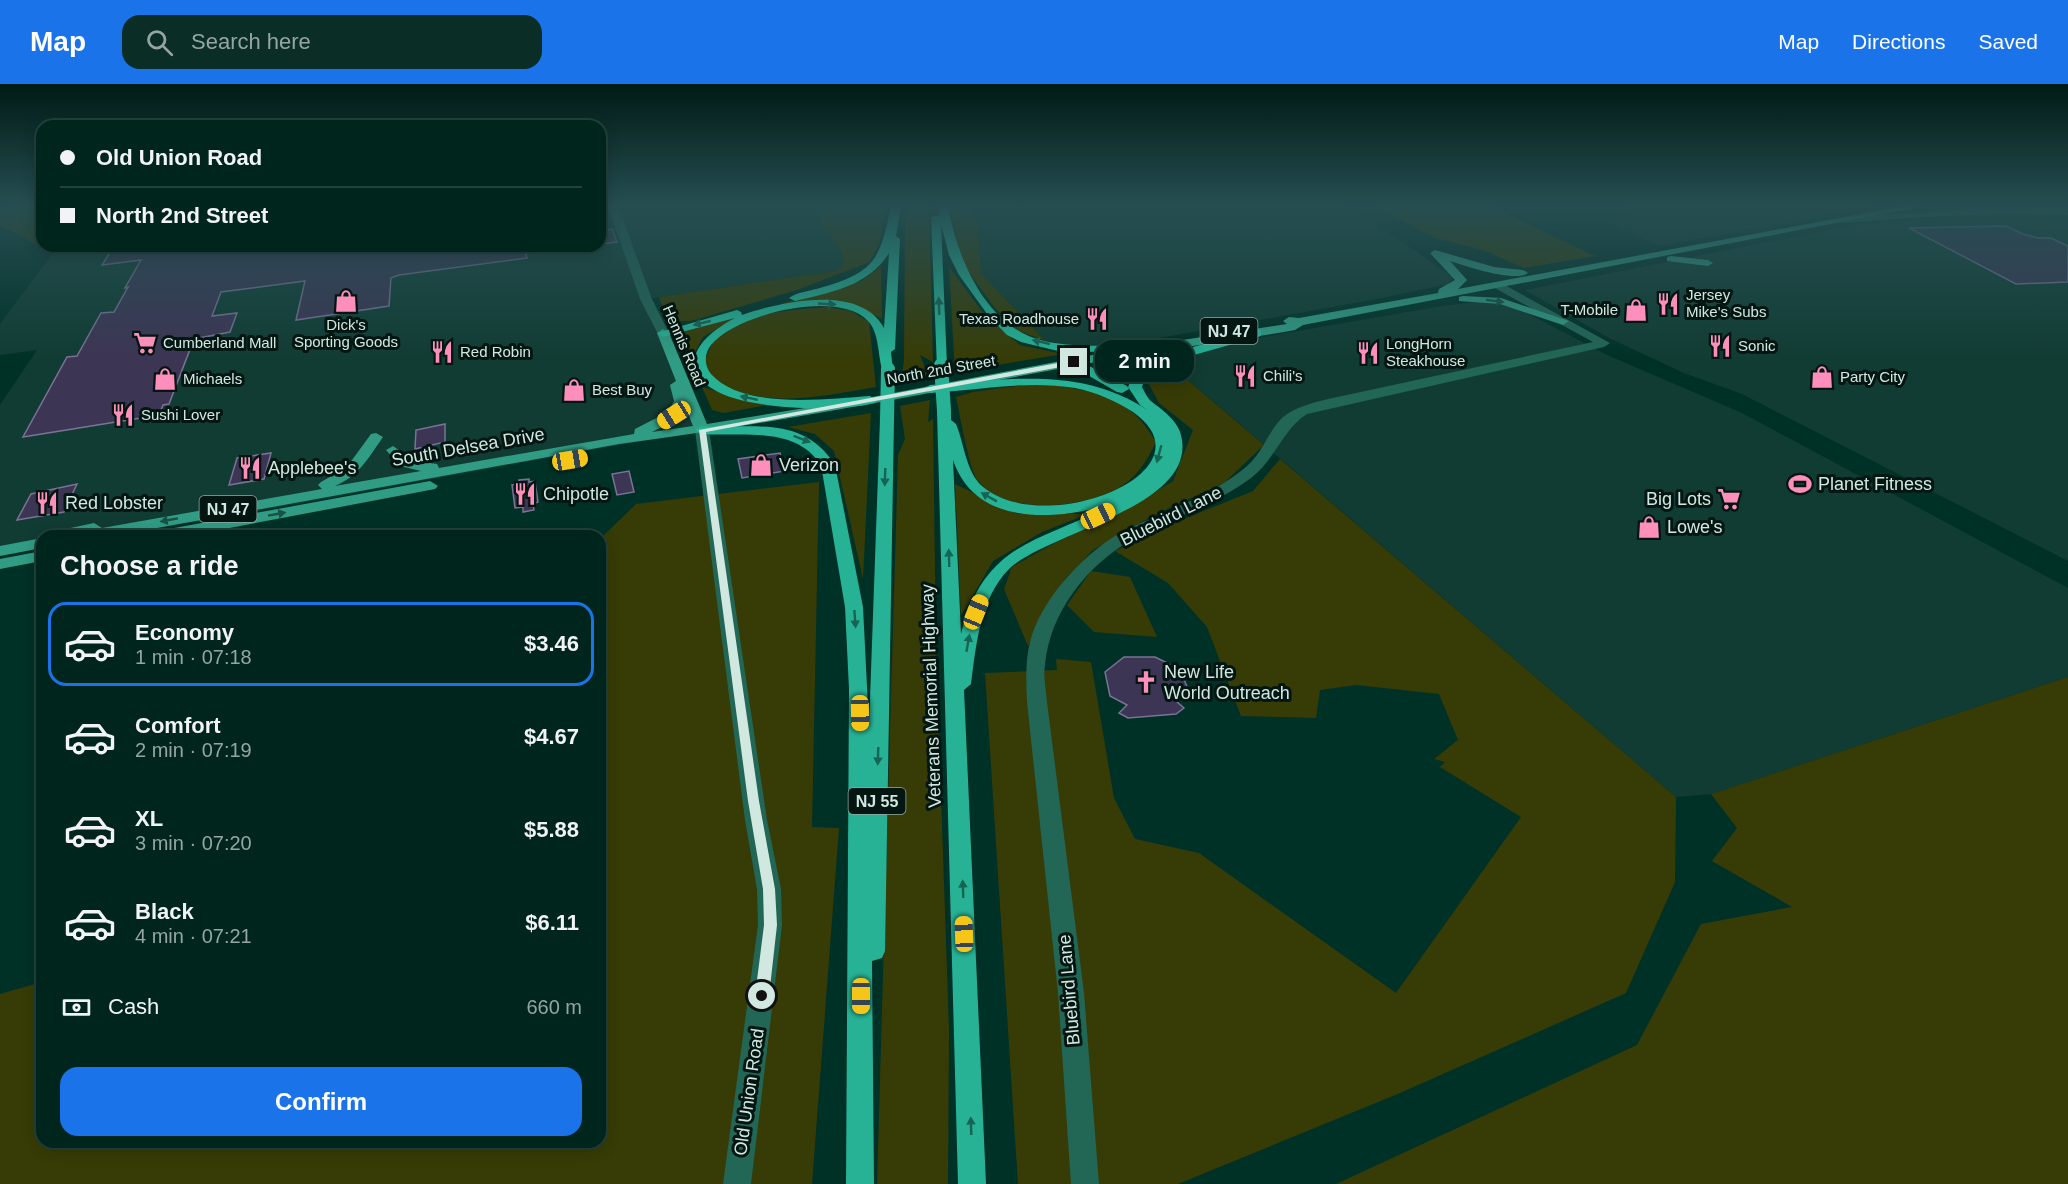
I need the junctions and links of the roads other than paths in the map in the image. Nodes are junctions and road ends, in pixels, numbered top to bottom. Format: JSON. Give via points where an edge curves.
{"nodes":[{"id":1,"x":631,"y":257,"type":"edge"},
{"id":2,"x":882,"y":257,"type":"edge"},
{"id":3,"x":893,"y":257,"type":"edge"},
{"id":4,"x":937,"y":257,"type":"edge"},
{"id":5,"x":953,"y":257,"type":"edge"},
{"id":6,"x":1441,"y":257,"type":"edge"},
{"id":7,"x":1450,"y":257,"type":"edge"},
{"id":8,"x":1645,"y":257,"type":"edge"},
{"id":9,"x":1700,"y":257,"type":"edge"},
{"id":10,"x":1586,"y":269,"type":"junction"},
{"id":11,"x":1552,"y":275,"type":"junction"},
{"id":12,"x":1497,"y":285,"type":"junction"},
{"id":13,"x":1416,"y":301,"type":"junction"},
{"id":14,"x":1563,"y":321,"type":"junction"},
{"id":15,"x":1299,"y":322,"type":"junction"},
{"id":16,"x":663,"y":333,"type":"junction"},
{"id":17,"x":1257,"y":333,"type":"junction"},
{"id":18,"x":1185,"y":343,"type":"junction"},
{"id":19,"x":1141,"y":350,"type":"junction"},
{"id":20,"x":1074,"y":362,"type":"junction"},
{"id":21,"x":888,"y":369,"type":"junction"},
{"id":22,"x":680,"y":377,"type":"junction"},
{"id":23,"x":930,"y":389,"type":"junction"},
{"id":24,"x":870,"y":400,"type":"junction"},
{"id":25,"x":1145,"y":402,"type":"junction"},
{"id":26,"x":944,"y":411,"type":"junction"},
{"id":27,"x":702,"y":430,"type":"junction"},
{"id":28,"x":376,"y":437,"type":"dead end"},
{"id":29,"x":618,"y":440,"type":"junction"},
{"id":30,"x":393,"y":450,"type":"dead end"},
{"id":31,"x":546,"y":453,"type":"junction"},
{"id":32,"x":281,"y":500,"type":"junction"},
{"id":33,"x":128,"y":527,"type":"junction"},
{"id":34,"x":84,"y":530,"type":"edge"},
{"id":35,"x":113,"y":530,"type":"edge"},
{"id":36,"x":191,"y":530,"type":"edge"},
{"id":37,"x":36,"y":539,"type":"edge"},
{"id":38,"x":36,"y":544,"type":"edge"},
{"id":39,"x":0,"y":545,"type":"edge"},
{"id":40,"x":0,"y":551,"type":"edge"},
{"id":41,"x":36,"y":557,"type":"edge"},
{"id":42,"x":0,"y":564,"type":"edge"},
{"id":43,"x":956,"y":722,"type":"junction"},
{"id":44,"x":736,"y":1184,"type":"edge"},
{"id":45,"x":862,"y":1184,"type":"edge"},
{"id":46,"x":972,"y":1184,"type":"edge"},
{"id":47,"x":1085,"y":1184,"type":"edge"}],
"edges":[{"from":1,"to":16,"type":"street","name":"Hennis Road"},
{"from":2,"to":16,"type":"highway","one_way":true,"via":[[855,279]]},
{"from":3,"to":21,"type":"highway","number":"NJ 55"},
{"from":26,"to":4,"type":"highway","name":"Veterans Memorial Highway","one_way":true,"bridge":true},
{"from":19,"to":5,"type":"highway","one_way":true,"via":[[1065,347],[1037,342],[1010,331]]},
{"from":6,"to":13,"type":"main road","via":[[1461,280],[1454,287]]},
{"from":7,"to":11,"type":"main road","via":[[1507,273]]},
{"from":8,"to":10,"type":"main road","name":"North 2nd Street","number":"NJ 47"},
{"from":9,"to":10,"type":"main road","via":[[1708,263],[1675,258],[1618,269]]},
{"from":10,"to":11,"type":"main road","name":"North 2nd Street","number":"NJ 47"},
{"from":11,"to":12,"type":"main road","name":"North 2nd Street","number":"NJ 47"},
{"from":12,"to":13,"type":"main road","name":"North 2nd Street","number":"NJ 47"},
{"from":12,"to":14,"type":"street"},
{"from":13,"to":14,"type":"main road","one_way":true,"via":[[1501,301]]},
{"from":13,"to":15,"type":"main road","name":"North 2nd Street","number":"NJ 47"},
{"from":14,"to":47,"type":"street","name":"Bluebird Lane","via":[[1604,344],[1302,411],[1287,421],[1264,459],[1246,475],[1214,495],[1127,536],[1093,560],[1063,593],[1041,635],[1035,666],[1071,993]]},
{"from":15,"to":17,"type":"main road","name":"North 2nd Street","number":"NJ 47"},
{"from":15,"to":18,"type":"main road","name":"North 2nd Street","number":"NJ 47","via":[[1190,338]]},
{"from":16,"to":22,"type":"main road","name":"Hennis Road"},
{"from":17,"to":18,"type":"main road","name":"North 2nd Street","number":"NJ 47"},
{"from":17,"to":25,"type":"highway","via":[[1151,363],[1141,370],[1135,387]]},
{"from":18,"to":19,"type":"main road","name":"North 2nd Street","number":"NJ 47"},
{"from":19,"to":20,"type":"main road","name":"North 2nd Street","number":"NJ 47"},
{"from":20,"to":23,"type":"main road","name":"North 2nd Street","number":"NJ 47"},
{"from":20,"to":25,"type":"highway"},
{"from":24,"to":21,"type":"highway","one_way":true,"via":[[787,402],[747,398],[713,384],[698,359],[713,336],[742,319],[779,308],[825,304],[854,309],[871,317]]},
{"from":21,"to":45,"type":"highway","number":"NJ 55","one_way":true,"bridge":true},
{"from":22,"to":27,"type":"main road","name":"Hennis Road"},
{"from":22,"to":29,"type":"main road","via":[[676,385],[681,401],[674,415]]},
{"from":23,"to":24,"type":"main road","name":"North 2nd Street","number":"NJ 47"},
{"from":23,"to":26,"type":"highway","one_way":true,"via":[[1046,381],[1091,387],[1132,404],[1150,418],[1160,436],[1160,456],[1146,478],[1110,498],[1065,510],[1017,508],[984,496],[970,483]]},
{"from":24,"to":27,"type":"main road","name":"North 2nd Street","number":"NJ 47"},
{"from":43,"to":25,"type":"highway","one_way":true,"via":[[972,622],[984,593],[1002,567],[1025,550],[1149,491],[1169,470],[1176,444],[1173,432]]},
{"from":43,"to":26,"type":"highway","name":"Veterans Memorial Highway","one_way":true},
{"from":27,"to":29,"type":"main road","name":"South Delsea Drive","number":"NJ 47"},
{"from":36,"to":27,"type":"main road","name":"South Delsea Drive","number":"NJ 47","one_way":true,"via":[[625,450]]},
{"from":27,"to":44,"type":"street","name":"Old Union Road","via":[[769,895],[770,925]]},
{"from":27,"to":45,"type":"highway","one_way":true,"via":[[792,436],[816,446],[828,465],[854,607],[859,689]]},
{"from":28,"to":32,"type":"main road","via":[[355,471],[326,486]]},
{"from":29,"to":31,"type":"main road","name":"South Delsea Drive","number":"NJ 47"},
{"from":30,"to":31,"type":"main road","via":[[401,462],[414,467]]},
{"from":31,"to":32,"type":"main road","name":"South Delsea Drive","number":"NJ 47"},
{"from":32,"to":33,"type":"main road","name":"South Delsea Drive","number":"NJ 47","one_way":true},
{"from":33,"to":34,"type":"main road","via":[[110,525]]},
{"from":33,"to":35,"type":"main road","name":"South Delsea Drive","number":"NJ 47"},
{"from":37,"to":39,"type":"main road"},
{"from":38,"to":40,"type":"main road"},
{"from":41,"to":42,"type":"main road"},
{"from":46,"to":43,"type":"highway","name":"Veterans Memorial Highway","one_way":true}]}
